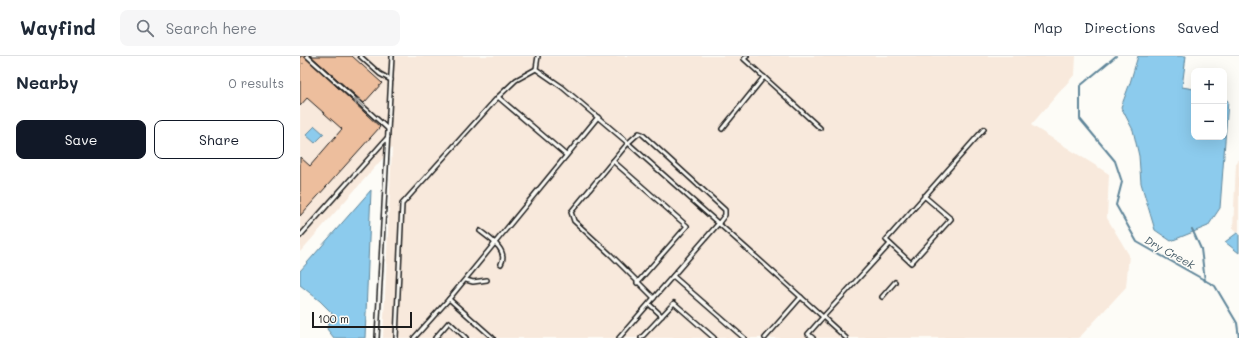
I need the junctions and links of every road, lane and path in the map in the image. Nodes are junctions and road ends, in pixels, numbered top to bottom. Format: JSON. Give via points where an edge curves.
{"nodes":[{"id":1,"x":308,"y":56,"type":"edge"},
{"id":2,"x":360,"y":56,"type":"edge"},
{"id":3,"x":392,"y":56,"type":"edge"},
{"id":4,"x":538,"y":56,"type":"edge"},
{"id":5,"x":747,"y":56,"type":"edge"},
{"id":6,"x":300,"y":67,"type":"edge"},
{"id":7,"x":536,"y":69,"type":"junction"},
{"id":8,"x":764,"y":78,"type":"junction"},
{"id":9,"x":391,"y":80,"type":"junction"},
{"id":10,"x":498,"y":97,"type":"junction"},
{"id":11,"x":598,"y":117,"type":"junction"},
{"id":12,"x":820,"y":128,"type":"dead end"},
{"id":13,"x":984,"y":128,"type":"dead end"},
{"id":14,"x":388,"y":129,"type":"junction"},
{"id":15,"x":722,"y":129,"type":"dead end"},
{"id":16,"x":388,"y":137,"type":"junction"},
{"id":17,"x":628,"y":143,"type":"junction"},
{"id":18,"x":566,"y":156,"type":"junction"},
{"id":19,"x":613,"y":161,"type":"junction"},
{"id":20,"x":924,"y":196,"type":"junction"},
{"id":21,"x":718,"y":224,"type":"junction"},
{"id":22,"x":480,"y":231,"type":"dead end"},
{"id":23,"x":300,"y":236,"type":"edge"},
{"id":24,"x":495,"y":244,"type":"junction"},
{"id":25,"x":890,"y":244,"type":"junction"},
{"id":26,"x":501,"y":264,"type":"dead end"},
{"id":27,"x":673,"y":276,"type":"junction"},
{"id":28,"x":466,"y":280,"type":"junction"},
{"id":29,"x":487,"y":280,"type":"dead end"},
{"id":30,"x":895,"y":282,"type":"dead end"},
{"id":31,"x":637,"y":283,"type":"junction"},
{"id":32,"x":801,"y":297,"type":"junction"},
{"id":33,"x":882,"y":297,"type":"dead end"},
{"id":34,"x":654,"y":298,"type":"junction"},
{"id":35,"x":449,"y":299,"type":"junction"},
{"id":36,"x":649,"y":304,"type":"junction"},
{"id":37,"x":662,"y":316,"type":"junction"},
{"id":38,"x":824,"y":317,"type":"junction"},
{"id":39,"x":808,"y":334,"type":"junction"},
{"id":40,"x":741,"y":337,"type":"edge"},
{"id":41,"x":377,"y":338,"type":"edge"},
{"id":42,"x":396,"y":338,"type":"edge"},
{"id":43,"x":414,"y":338,"type":"edge"},
{"id":44,"x":435,"y":338,"type":"edge"},
{"id":45,"x":466,"y":338,"type":"edge"},
{"id":46,"x":493,"y":338,"type":"edge"},
{"id":47,"x":619,"y":338,"type":"edge"},
{"id":48,"x":641,"y":338,"type":"edge"},
{"id":49,"x":714,"y":338,"type":"edge"},
{"id":50,"x":765,"y":338,"type":"edge"},
{"id":51,"x":805,"y":338,"type":"edge"},
{"id":52,"x":813,"y":338,"type":"edge"},
{"id":53,"x":846,"y":338,"type":"edge"}],
"edges":[{"from":1,"to":6,"type":"path"},
{"from":14,"to":1,"type":"lane","one_way":true},
{"from":2,"to":9,"type":"lane"},
{"from":3,"to":9,"type":"lane"},
{"from":4,"to":7,"type":"lane"},
{"from":5,"to":8,"type":"lane","via":[[744,58]]},
{"from":7,"to":10,"type":"lane","via":[[516,80]]},
{"from":7,"to":11,"type":"lane"},
{"from":8,"to":12,"type":"lane"},
{"from":8,"to":15,"type":"lane"},
{"from":9,"to":14,"type":"lane"},
{"from":10,"to":18,"type":"lane"},
{"from":10,"to":42,"type":"lane","via":[[402,204]]},
{"from":11,"to":17,"type":"lane"},
{"from":11,"to":18,"type":"lane"},
{"from":13,"to":20,"type":"lane"},
{"from":14,"to":16,"type":"lane"},
{"from":16,"to":23,"type":"lane"},
{"from":16,"to":41,"type":"lane"},
{"from":17,"to":19,"type":"lane"},
{"from":17,"to":21,"type":"lane"},
{"from":17,"to":21,"type":"lane","via":[[639,133],[642,134],[725,210],[725,215]]},
{"from":18,"to":24,"type":"lane"},
{"from":19,"to":31,"type":"lane","via":[[571,212],[574,221]]},
{"from":19,"to":31,"type":"lane","via":[[687,226]]},
{"from":20,"to":25,"type":"lane","via":[[886,240]]},
{"from":20,"to":25,"type":"lane","via":[[951,219],[911,263]]},
{"from":21,"to":27,"type":"lane"},
{"from":21,"to":32,"type":"lane"},
{"from":22,"to":24,"type":"lane"},
{"from":24,"to":26,"type":"lane","via":[[503,256]]},
{"from":24,"to":28,"type":"lane"},
{"from":25,"to":38,"type":"lane"},
{"from":27,"to":34,"type":"lane"},
{"from":27,"to":40,"type":"lane"},
{"from":28,"to":29,"type":"lane"},
{"from":28,"to":35,"type":"lane"},
{"from":30,"to":33,"type":"lane"},
{"from":31,"to":34,"type":"lane"},
{"from":32,"to":38,"type":"lane"},
{"from":32,"to":50,"type":"lane"},
{"from":34,"to":36,"type":"lane"},
{"from":35,"to":43,"type":"lane"},
{"from":35,"to":46,"type":"lane"},
{"from":36,"to":37,"type":"lane"},
{"from":36,"to":47,"type":"lane"},
{"from":37,"to":48,"type":"lane"},
{"from":37,"to":49,"type":"lane","via":[[674,303]]},
{"from":38,"to":39,"type":"lane"},
{"from":38,"to":53,"type":"lane"},
{"from":39,"to":51,"type":"lane"},
{"from":39,"to":52,"type":"lane"},
{"from":44,"to":45,"type":"lane","via":[[449,322]]}]}
